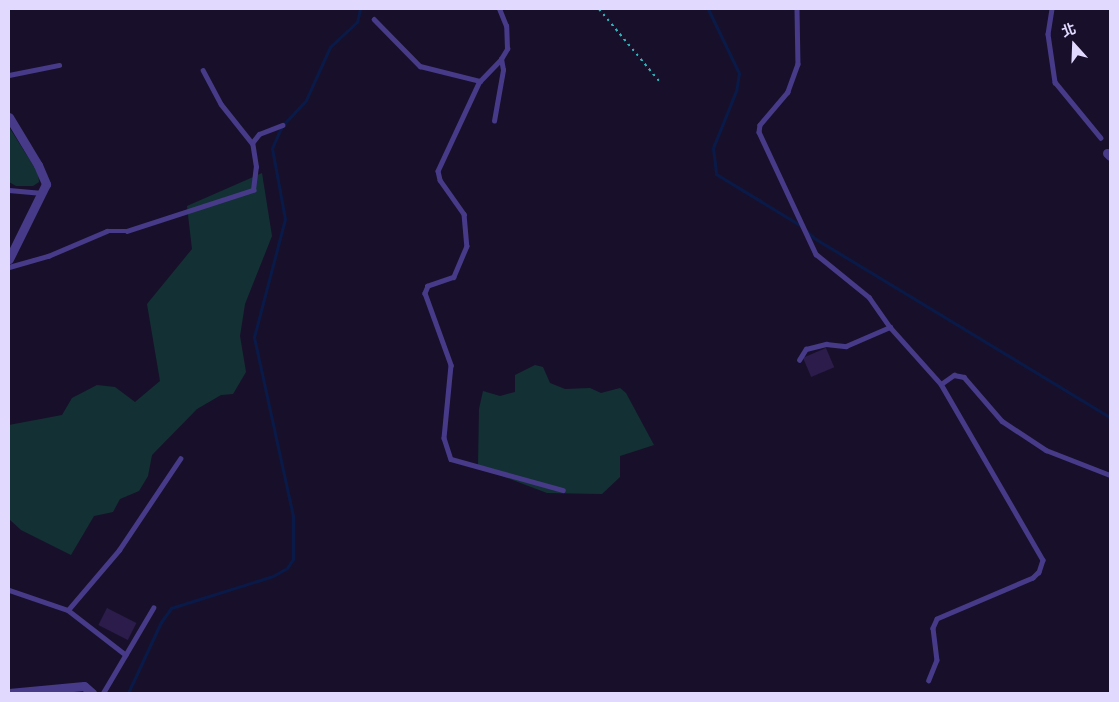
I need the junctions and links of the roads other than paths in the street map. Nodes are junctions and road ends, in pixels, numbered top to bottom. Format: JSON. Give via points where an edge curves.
{"nodes":[{"id":1,"x":499,"y":9,"type":"edge"},
{"id":2,"x":797,"y":9,"type":"edge"},
{"id":3,"x":1052,"y":9,"type":"edge"},
{"id":4,"x":374,"y":19,"type":"dead end"},
{"id":5,"x":501,"y":59,"type":"junction"},
{"id":6,"x":59,"y":65,"type":"dead end"},
{"id":7,"x":203,"y":70,"type":"dead end"},
{"id":8,"x":9,"y":75,"type":"edge"},
{"id":9,"x":480,"y":81,"type":"junction"},
{"id":10,"x":9,"y":117,"type":"edge"},
{"id":11,"x":494,"y":121,"type":"dead end"},
{"id":12,"x":282,"y":125,"type":"dead end"},
{"id":13,"x":1101,"y":138,"type":"dead end"},
{"id":14,"x":252,"y":144,"type":"junction"},
{"id":15,"x":9,"y":190,"type":"edge"},
{"id":16,"x":42,"y":193,"type":"junction"},
{"id":17,"x":9,"y":259,"type":"edge"},
{"id":18,"x":9,"y":267,"type":"edge"},
{"id":19,"x":890,"y":327,"type":"junction"},
{"id":20,"x":799,"y":360,"type":"dead end"},
{"id":21,"x":941,"y":384,"type":"junction"},
{"id":22,"x":180,"y":459,"type":"dead end"},
{"id":23,"x":1110,"y":475,"type":"edge"},
{"id":24,"x":563,"y":490,"type":"dead end"},
{"id":25,"x":9,"y":590,"type":"edge"},
{"id":26,"x":153,"y":608,"type":"dead end"},
{"id":27,"x":68,"y":610,"type":"junction"},
{"id":28,"x":126,"y":655,"type":"junction"},
{"id":29,"x":928,"y":680,"type":"dead end"},
{"id":30,"x":9,"y":693,"type":"edge"},
{"id":31,"x":92,"y":693,"type":"edge"},
{"id":32,"x":103,"y":693,"type":"edge"}],
"edges":[{"from":1,"to":5,"type":"lane","via":[[508,40]]},
{"from":2,"to":19,"type":"lane","via":[[798,64],[788,92],[760,125],[759,132],[816,254],[869,296]]},
{"from":3,"to":13,"type":"lane","via":[[1048,34],[1055,82]]},
{"from":4,"to":9,"type":"lane","via":[[420,66]]},
{"from":5,"to":9,"type":"lane"},
{"from":5,"to":11,"type":"lane","via":[[503,70]]},
{"from":6,"to":8,"type":"lane"},
{"from":7,"to":14,"type":"lane","via":[[221,104]]},
{"from":9,"to":24,"type":"lane","via":[[438,171],[440,180],[464,214],[467,246],[454,277],[428,286],[425,293],[451,365],[444,438],[451,459]]},
{"from":10,"to":16,"type":"street","via":[[44,177],[46,184]]},
{"from":12,"to":14,"type":"lane","via":[[259,134]]},
{"from":14,"to":18,"type":"lane","via":[[256,167],[253,190],[128,231],[107,231],[48,256]]},
{"from":15,"to":16,"type":"lane"},
{"from":16,"to":17,"type":"street"},
{"from":19,"to":20,"type":"lane","via":[[846,346],[826,344],[806,349]]},
{"from":19,"to":21,"type":"lane"},
{"from":21,"to":23,"type":"lane","via":[[954,375],[964,376],[1002,422],[1046,450]]},
{"from":21,"to":29,"type":"lane","via":[[1043,560],[1033,578],[937,619],[933,628],[937,660]]},
{"from":22,"to":27,"type":"lane","via":[[119,550]]},
{"from":25,"to":27,"type":"lane"},
{"from":26,"to":28,"type":"lane"},
{"from":27,"to":28,"type":"lane"},
{"from":28,"to":32,"type":"lane"},
{"from":30,"to":31,"type":"street","via":[[84,686]]}]}
